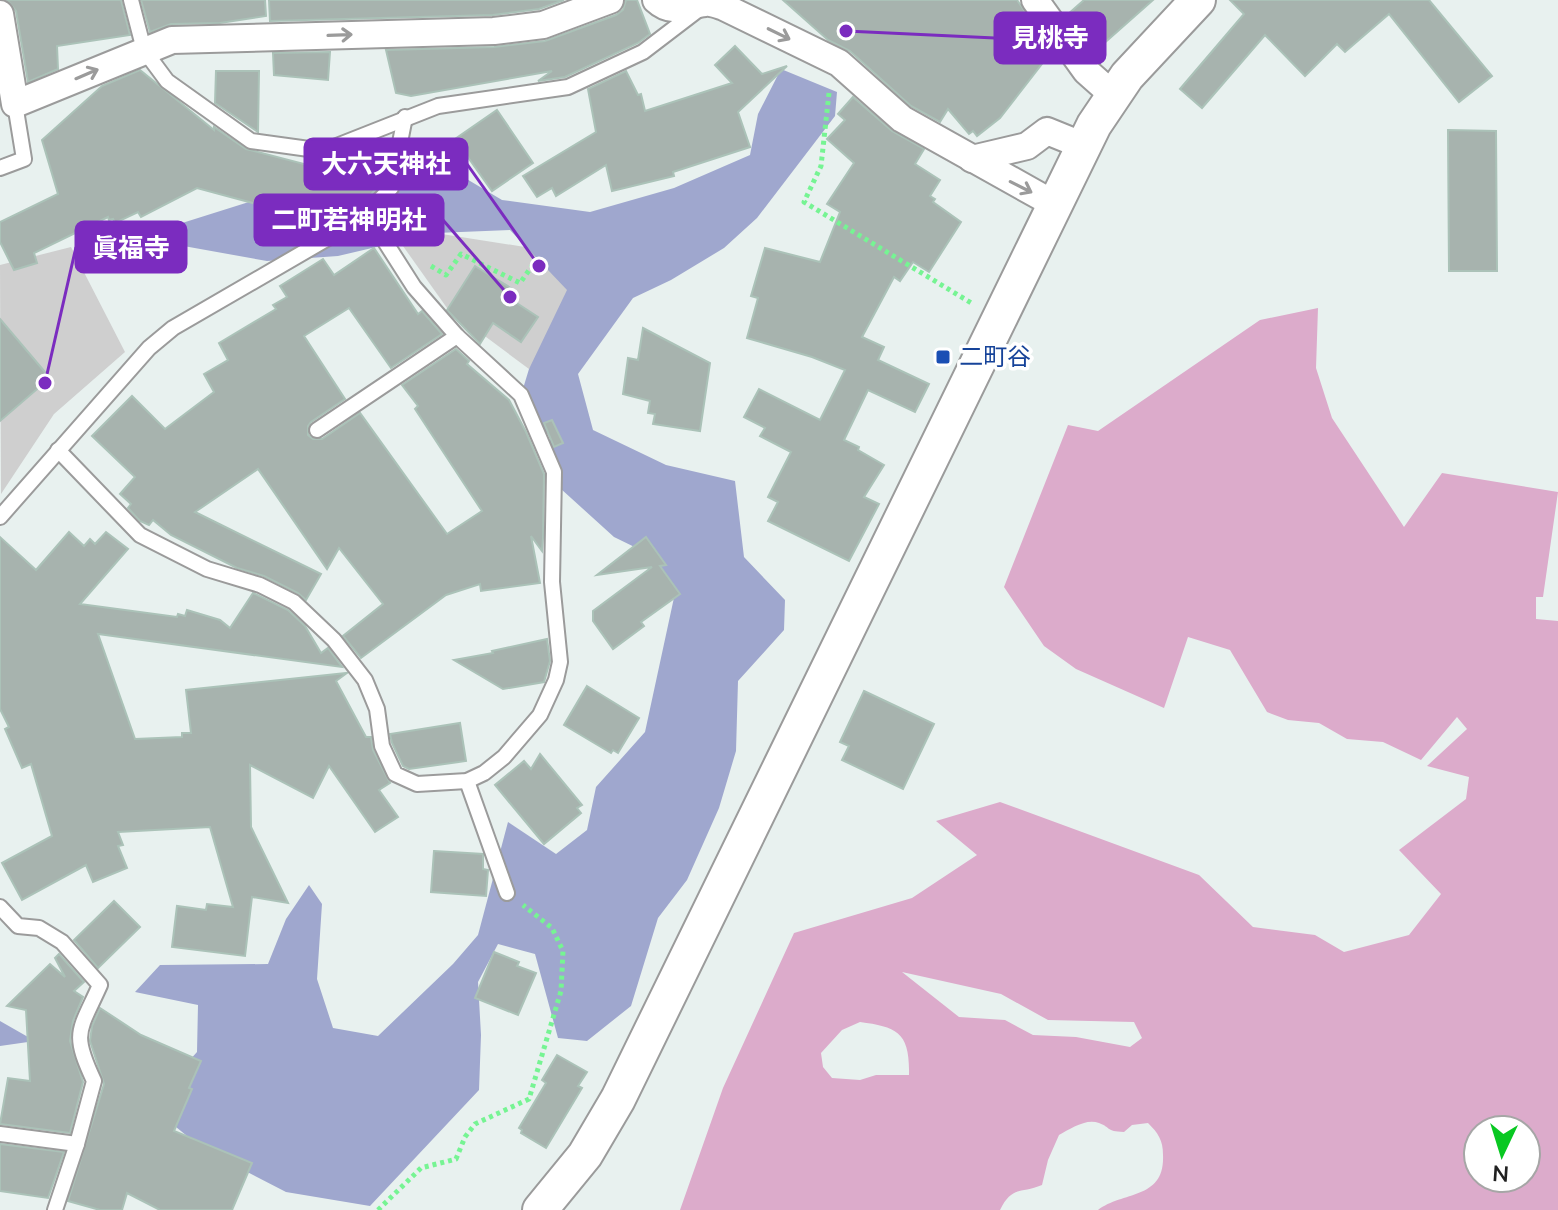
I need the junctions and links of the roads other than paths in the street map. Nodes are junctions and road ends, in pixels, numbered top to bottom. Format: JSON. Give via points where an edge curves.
{"nodes":[{"id":1,"x":131,"y":0,"type":"edge"},
{"id":2,"x":610,"y":0,"type":"edge"},
{"id":3,"x":656,"y":0,"type":"edge"},
{"id":4,"x":1035,"y":0,"type":"edge"},
{"id":5,"x":1198,"y":0,"type":"edge"},
{"id":6,"x":709,"y":1,"type":"edge"},
{"id":7,"x":0,"y":14,"type":"edge"},
{"id":8,"x":144,"y":50,"type":"junction"},
{"id":9,"x":1113,"y":95,"type":"junction"},
{"id":10,"x":15,"y":104,"type":"junction"},
{"id":11,"x":405,"y":117,"type":"junction"},
{"id":12,"x":1084,"y":146,"type":"junction"},
{"id":13,"x":972,"y":159,"type":"junction"},
{"id":14,"x":0,"y":168,"type":"edge"},
{"id":15,"x":1054,"y":204,"type":"junction"},
{"id":16,"x":384,"y":240,"type":"road end"},
{"id":17,"x":457,"y":336,"type":"junction"},
{"id":18,"x":317,"y":430,"type":"dead end"},
{"id":19,"x":58,"y":450,"type":"junction"},
{"id":20,"x":0,"y":517,"type":"edge"},
{"id":21,"x":467,"y":781,"type":"junction"},
{"id":22,"x":507,"y":893,"type":"road end"},
{"id":23,"x":0,"y":907,"type":"edge"},
{"id":24,"x":0,"y":1134,"type":"edge"},
{"id":25,"x":77,"y":1144,"type":"junction"},
{"id":26,"x":55,"y":1210,"type":"edge"},
{"id":27,"x":540,"y":1210,"type":"edge"}],
"edges":[{"from":1,"to":8,"type":"lane"},
{"from":8,"to":2,"type":"street","one_way":true,"via":[[172,40],[494,31],[543,25]]},
{"from":3,"to":6,"type":"street","via":[[676,9]]},
{"from":4,"to":9,"type":"street","via":[[1086,71]]},
{"from":5,"to":9,"type":"street"},
{"from":6,"to":11,"type":"lane","via":[[643,52],[568,87],[438,106]]},
{"from":6,"to":13,"type":"street","one_way":true,"via":[[839,63],[902,119]]},
{"from":7,"to":10,"type":"street"},
{"from":10,"to":8,"type":"street","one_way":true},
{"from":8,"to":11,"type":"lane","via":[[167,81],[251,141],[334,147]]},
{"from":9,"to":12,"type":"street"},
{"from":10,"to":14,"type":"lane","via":[[24,159]]},
{"from":11,"to":19,"type":"lane","via":[[391,188],[361,219],[173,328]]},
{"from":12,"to":13,"type":"street","via":[[1047,131],[1027,146]]},
{"from":12,"to":15,"type":"street"},
{"from":13,"to":15,"type":"street","one_way":true},
{"from":15,"to":27,"type":"street","via":[[618,1099],[585,1155]]},
{"from":16,"to":17,"type":"lane","via":[[414,287]]},
{"from":17,"to":18,"type":"lane"},
{"from":17,"to":21,"type":"lane","via":[[521,395],[554,472],[552,582],[560,662],[540,715],[504,757]]},
{"from":19,"to":20,"type":"lane"},
{"from":19,"to":21,"type":"lane","via":[[140,535],[207,569],[294,602],[334,640],[365,680],[395,774],[417,784]]},
{"from":21,"to":22,"type":"lane"},
{"from":23,"to":25,"type":"lane","via":[[18,926],[39,928],[62,942],[100,985],[78,1033],[79,1051],[94,1081]]},
{"from":24,"to":25,"type":"lane"},
{"from":25,"to":26,"type":"lane"}]}
